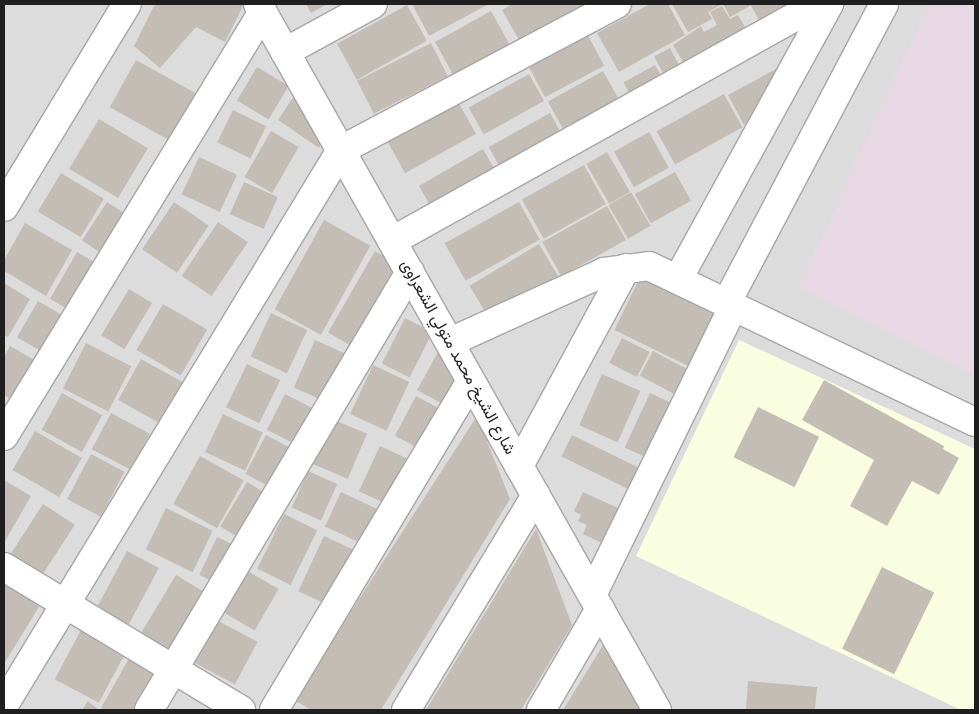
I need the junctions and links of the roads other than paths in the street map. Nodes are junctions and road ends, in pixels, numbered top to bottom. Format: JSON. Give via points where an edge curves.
{"nodes":[{"id":1,"x":127,"y":4,"type":"edge"},
{"id":2,"x":373,"y":4,"type":"edge"},
{"id":3,"x":616,"y":4,"type":"edge"},
{"id":4,"x":818,"y":4,"type":"edge"},
{"id":5,"x":829,"y":4,"type":"edge"},
{"id":6,"x":884,"y":4,"type":"edge"},
{"id":7,"x":260,"y":8,"type":"edge"},
{"id":8,"x":285,"y":52,"type":"junction"},
{"id":9,"x":341,"y":150,"type":"junction"},
{"id":10,"x":4,"y":207,"type":"edge"},
{"id":11,"x":392,"y":241,"type":"junction"},
{"id":12,"x":626,"y":268,"type":"junction"},
{"id":13,"x":410,"y":272,"type":"junction"},
{"id":14,"x":678,"y":279,"type":"junction"},
{"id":15,"x":729,"y":305,"type":"junction"},
{"id":16,"x":450,"y":342,"type":"junction"},
{"id":17,"x":471,"y":381,"type":"junction"},
{"id":18,"x":975,"y":422,"type":"edge"},
{"id":19,"x":4,"y":436,"type":"edge"},
{"id":20,"x":519,"y":466,"type":"junction"},
{"id":21,"x":536,"y":495,"type":"junction"},
{"id":22,"x":4,"y":567,"type":"edge"},
{"id":23,"x":596,"y":601,"type":"junction"},
{"id":24,"x":64,"y":604,"type":"junction"},
{"id":25,"x":173,"y":669,"type":"junction"},
{"id":26,"x":4,"y":706,"type":"edge"},
{"id":27,"x":149,"y":710,"type":"edge"},
{"id":28,"x":241,"y":710,"type":"edge"},
{"id":29,"x":274,"y":710,"type":"edge"},
{"id":30,"x":406,"y":710,"type":"edge"},
{"id":31,"x":541,"y":710,"type":"edge"},
{"id":32,"x":657,"y":710,"type":"edge"}],
"edges":[{"from":1,"to":10,"type":"street"},
{"from":2,"to":8,"type":"street"},
{"from":3,"to":9,"type":"street"},
{"from":4,"to":11,"type":"street"},
{"from":5,"to":14,"type":"street"},
{"from":6,"to":15,"type":"street"},
{"from":7,"to":8,"type":"street","name":"شارع الشيخ محمد متولي الشعراوى"},
{"from":7,"to":19,"type":"street"},
{"from":8,"to":9,"type":"street","name":"شارع الشيخ محمد متولي الشعراوى"},
{"from":9,"to":11,"type":"street","name":"شارع الشيخ محمد متولي الشعراوى"},
{"from":9,"to":24,"type":"street"},
{"from":11,"to":13,"type":"street","name":"شارع الشيخ محمد متولي الشعراوى"},
{"from":12,"to":14,"type":"street","via":[[649,266]]},
{"from":12,"to":16,"type":"street","via":[[598,274]]},
{"from":12,"to":20,"type":"street"},
{"from":13,"to":16,"type":"street","name":"شارع الشيخ محمد متولي الشعراوى"},
{"from":13,"to":25,"type":"street"},
{"from":14,"to":15,"type":"street"},
{"from":15,"to":18,"type":"street"},
{"from":15,"to":23,"type":"street"},
{"from":16,"to":17,"type":"street","name":"شارع الشيخ محمد متولي الشعراوى"},
{"from":17,"to":20,"type":"street","name":"شارع الشيخ محمد متولي الشعراوى"},
{"from":17,"to":29,"type":"street"},
{"from":20,"to":21,"type":"street","name":"شارع الشيخ محمد متولي الشعراوى"},
{"from":21,"to":23,"type":"street","name":"شارع الشيخ محمد متولي الشعراوى"},
{"from":21,"to":30,"type":"street"},
{"from":22,"to":24,"type":"street"},
{"from":23,"to":31,"type":"street"},
{"from":23,"to":32,"type":"street","name":"شارع الشيخ محمد متولي الشعراوى"},
{"from":24,"to":25,"type":"street"},
{"from":24,"to":26,"type":"street"},
{"from":25,"to":27,"type":"street"},
{"from":25,"to":28,"type":"street"}]}
